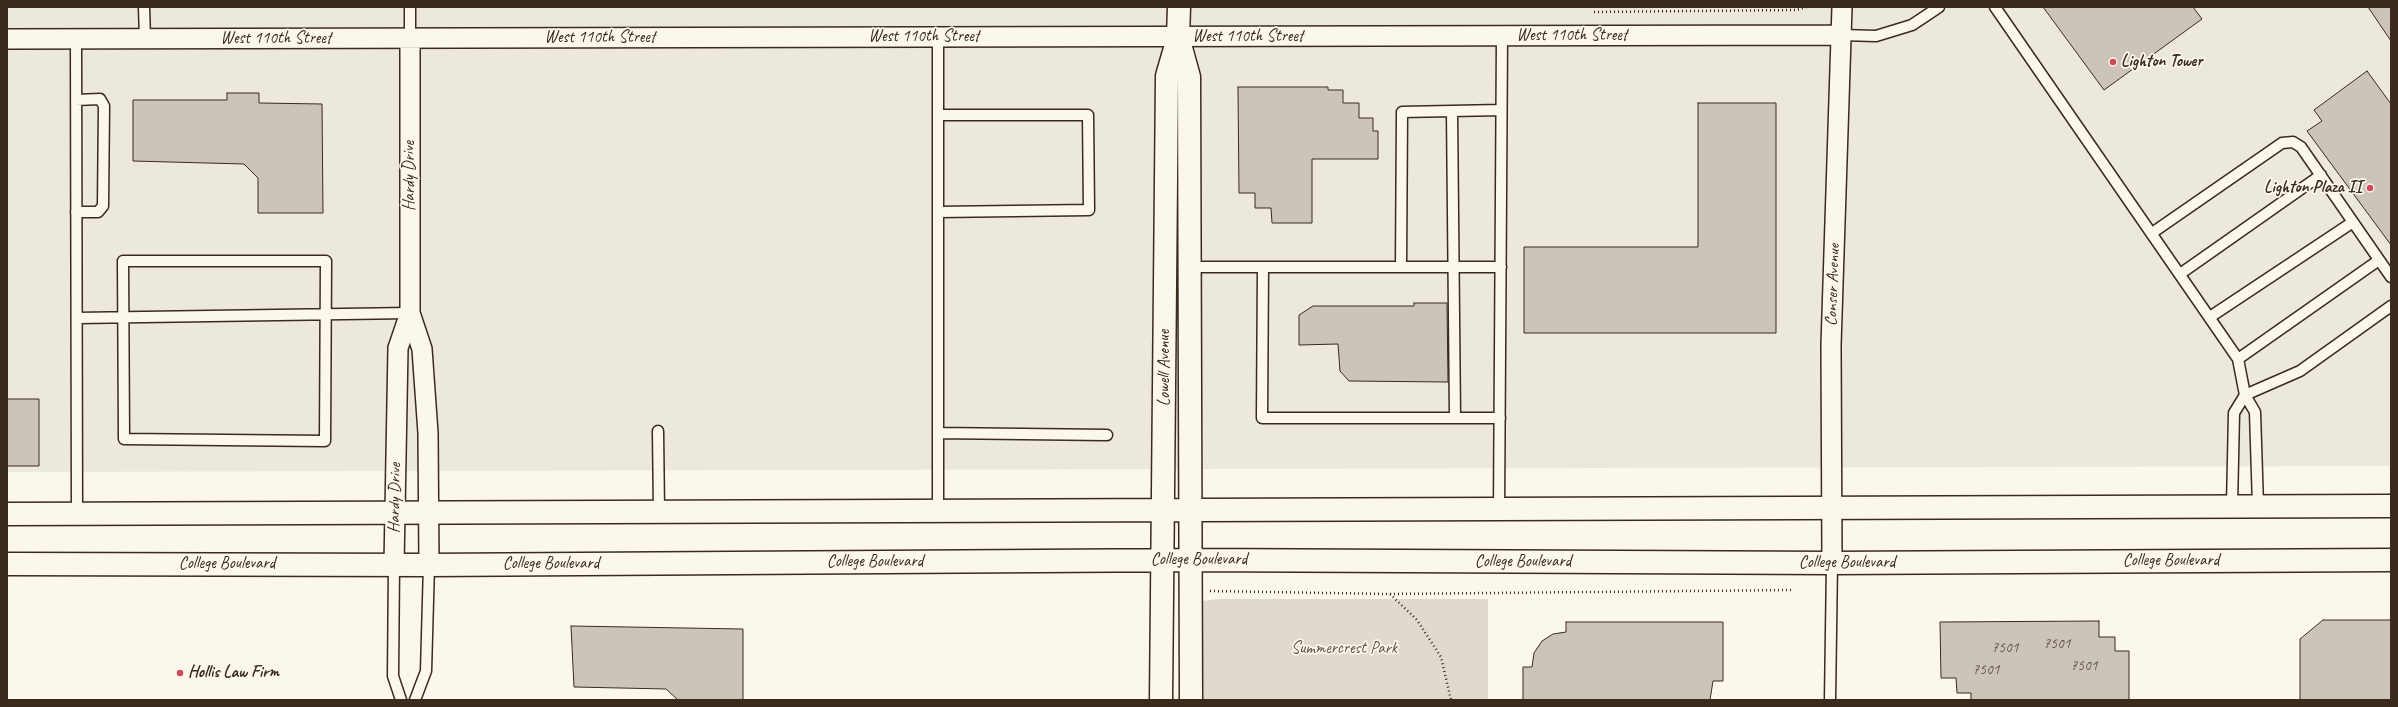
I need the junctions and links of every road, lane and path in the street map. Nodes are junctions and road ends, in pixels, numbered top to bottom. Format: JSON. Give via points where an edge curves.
{"nodes":[{"id":1,"x":144,"y":7,"type":"edge"},
{"id":2,"x":410,"y":7,"type":"edge"},
{"id":3,"x":1179,"y":7,"type":"edge"},
{"id":4,"x":1807,"y":7,"type":"edge"},
{"id":5,"x":1842,"y":7,"type":"edge"},
{"id":6,"x":1939,"y":7,"type":"edge"},
{"id":7,"x":1995,"y":7,"type":"edge"},
{"id":8,"x":1594,"y":12,"type":"dead end"},
{"id":9,"x":1841,"y":35,"type":"junction"},
{"id":10,"x":1502,"y":36,"type":"junction"},
{"id":11,"x":938,"y":37,"type":"junction"},
{"id":12,"x":1178,"y":37,"type":"junction"},
{"id":13,"x":7,"y":39,"type":"edge"},
{"id":14,"x":76,"y":39,"type":"junction"},
{"id":15,"x":145,"y":39,"type":"junction"},
{"id":16,"x":410,"y":39,"type":"junction"},
{"id":17,"x":76,"y":100,"type":"junction"},
{"id":18,"x":1502,"y":110,"type":"junction"},
{"id":19,"x":1452,"y":111,"type":"junction"},
{"id":20,"x":938,"y":115,"type":"junction"},
{"id":21,"x":2321,"y":175,"type":"junction"},
{"id":22,"x":76,"y":212,"type":"junction"},
{"id":23,"x":938,"y":212,"type":"junction"},
{"id":24,"x":2353,"y":222,"type":"junction"},
{"id":25,"x":2152,"y":233,"type":"junction"},
{"id":26,"x":2379,"y":260,"type":"junction"},
{"id":27,"x":1263,"y":267,"type":"junction"},
{"id":28,"x":1401,"y":267,"type":"junction"},
{"id":29,"x":1452,"y":267,"type":"junction"},
{"id":30,"x":1500,"y":267,"type":"junction"},
{"id":31,"x":1190,"y":268,"type":"junction"},
{"id":32,"x":2180,"y":274,"type":"junction"},
{"id":33,"x":2391,"y":277,"type":"edge"},
{"id":34,"x":2391,"y":306,"type":"edge"},
{"id":35,"x":410,"y":313,"type":"junction"},
{"id":36,"x":327,"y":314,"type":"junction"},
{"id":37,"x":123,"y":317,"type":"junction"},
{"id":38,"x":77,"y":318,"type":"junction"},
{"id":39,"x":2210,"y":318,"type":"junction"},
{"id":40,"x":2238,"y":359,"type":"junction"},
{"id":41,"x":2245,"y":396,"type":"junction"},
{"id":42,"x":1455,"y":418,"type":"junction"},
{"id":43,"x":1500,"y":418,"type":"junction"},
{"id":44,"x":658,"y":431,"type":"dead end"},
{"id":45,"x":938,"y":433,"type":"junction"},
{"id":46,"x":1107,"y":435,"type":"dead end"},
{"id":47,"x":2232,"y":506,"type":"junction"},
{"id":48,"x":2258,"y":506,"type":"junction"},
{"id":49,"x":2391,"y":506,"type":"edge"},
{"id":50,"x":1832,"y":509,"type":"junction"},
{"id":51,"x":1499,"y":510,"type":"junction"},
{"id":52,"x":1164,"y":511,"type":"junction"},
{"id":53,"x":1190,"y":511,"type":"junction"},
{"id":54,"x":658,"y":512,"type":"junction"},
{"id":55,"x":938,"y":512,"type":"junction"},
{"id":56,"x":7,"y":514,"type":"edge"},
{"id":57,"x":77,"y":514,"type":"junction"},
{"id":58,"x":395,"y":514,"type":"junction"},
{"id":59,"x":430,"y":514,"type":"junction"},
{"id":60,"x":1163,"y":560,"type":"junction"},
{"id":61,"x":1190,"y":560,"type":"junction"},
{"id":62,"x":2391,"y":560,"type":"edge"},
{"id":63,"x":1832,"y":563,"type":"junction"},
{"id":64,"x":7,"y":564,"type":"edge"},
{"id":65,"x":394,"y":565,"type":"junction"},
{"id":66,"x":429,"y":565,"type":"junction"},
{"id":67,"x":1794,"y":590,"type":"dead end"},
{"id":68,"x":1208,"y":591,"type":"dead end"},
{"id":69,"x":1390,"y":594,"type":"junction"},
{"id":70,"x":401,"y":700,"type":"edge"},
{"id":71,"x":415,"y":700,"type":"edge"},
{"id":72,"x":1161,"y":700,"type":"edge"},
{"id":73,"x":1191,"y":700,"type":"edge"},
{"id":74,"x":1451,"y":700,"type":"edge"},
{"id":75,"x":1830,"y":700,"type":"edge"}],
"edges":[{"from":1,"to":15,"type":"lane"},
{"from":2,"to":16,"type":"lane"},
{"from":3,"to":12,"type":"main road","name":"Lowell Avenue"},
{"from":4,"to":8,"type":"path","via":[[1796,10]]},
{"from":5,"to":9,"type":"street","name":"Conser Avenue"},
{"from":6,"to":9,"type":"lane","via":[[1912,25],[1876,36]]},
{"from":7,"to":25,"type":"lane"},
{"from":9,"to":10,"type":"street","name":"West 110th Street"},
{"from":9,"to":50,"type":"street","name":"Conser Avenue","via":[[1831,346]]},
{"from":10,"to":12,"type":"street","name":"West 110th Street"},
{"from":10,"to":18,"type":"lane"},
{"from":11,"to":12,"type":"street","name":"West 110th Street"},
{"from":11,"to":16,"type":"street","name":"West 110th Street"},
{"from":11,"to":20,"type":"lane"},
{"from":12,"to":31,"type":"main road","name":"Lowell Avenue","via":[[1189,77]]},
{"from":12,"to":52,"type":"main road","name":"Lowell Avenue","via":[[1167,76]]},
{"from":13,"to":14,"type":"street","name":"West 110th Street"},
{"from":14,"to":15,"type":"street","name":"West 110th Street"},
{"from":14,"to":17,"type":"lane"},
{"from":15,"to":16,"type":"street","name":"West 110th Street"},
{"from":16,"to":35,"type":"street","name":"Hardy Drive"},
{"from":17,"to":22,"type":"lane"},
{"from":17,"to":22,"type":"lane","via":[[100,99],[104,106],[103,206],[98,212]]},
{"from":18,"to":19,"type":"lane"},
{"from":18,"to":30,"type":"lane"},
{"from":19,"to":28,"type":"lane","via":[[1402,112]]},
{"from":19,"to":29,"type":"lane"},
{"from":20,"to":23,"type":"lane"},
{"from":20,"to":23,"type":"lane","via":[[1088,115],[1089,210]]},
{"from":21,"to":24,"type":"lane"},
{"from":21,"to":25,"type":"lane","via":[[2302,147],[2293,142],[2282,143]]},
{"from":21,"to":32,"type":"lane"},
{"from":22,"to":38,"type":"lane"},
{"from":23,"to":45,"type":"lane"},
{"from":24,"to":26,"type":"lane"},
{"from":24,"to":39,"type":"lane"},
{"from":25,"to":32,"type":"lane"},
{"from":26,"to":33,"type":"lane"},
{"from":26,"to":40,"type":"lane"},
{"from":27,"to":28,"type":"lane"},
{"from":27,"to":31,"type":"lane"},
{"from":27,"to":42,"type":"lane","via":[[1262,418]]},
{"from":28,"to":29,"type":"lane"},
{"from":29,"to":30,"type":"lane"},
{"from":29,"to":42,"type":"lane"},
{"from":30,"to":43,"type":"lane"},
{"from":31,"to":53,"type":"main road","name":"Lowell Avenue"},
{"from":32,"to":39,"type":"lane"},
{"from":34,"to":41,"type":"lane","via":[[2300,371]]},
{"from":35,"to":36,"type":"lane"},
{"from":35,"to":58,"type":"street","name":"Hardy Drive","via":[[398,348]]},
{"from":35,"to":59,"type":"street","name":"Hardy Drive","via":[[422,349]]},
{"from":36,"to":37,"type":"lane"},
{"from":36,"to":37,"type":"lane","via":[[326,261],[123,261]]},
{"from":36,"to":37,"type":"lane","via":[[325,441],[124,440]]},
{"from":37,"to":38,"type":"lane"},
{"from":38,"to":57,"type":"lane"},
{"from":39,"to":40,"type":"lane"},
{"from":40,"to":41,"type":"lane"},
{"from":41,"to":47,"type":"lane","via":[[2234,413]]},
{"from":41,"to":48,"type":"lane","via":[[2255,412]]},
{"from":42,"to":43,"type":"lane"},
{"from":43,"to":51,"type":"lane"},
{"from":44,"to":54,"type":"lane"},
{"from":45,"to":46,"type":"lane"},
{"from":45,"to":55,"type":"lane"},
{"from":47,"to":48,"type":"main road"},
{"from":47,"to":50,"type":"main road"},
{"from":48,"to":49,"type":"main road"},
{"from":50,"to":51,"type":"main road"},
{"from":50,"to":63,"type":"street","name":"Conser Avenue"},
{"from":51,"to":53,"type":"main road"},
{"from":52,"to":53,"type":"main road"},
{"from":52,"to":55,"type":"main road"},
{"from":52,"to":60,"type":"main road","name":"Lowell Avenue"},
{"from":53,"to":61,"type":"main road","name":"Lowell Avenue"},
{"from":54,"to":55,"type":"main road"},
{"from":54,"to":59,"type":"main road"},
{"from":56,"to":57,"type":"main road"},
{"from":57,"to":58,"type":"main road"},
{"from":58,"to":59,"type":"main road"},
{"from":58,"to":65,"type":"street","name":"Hardy Drive"},
{"from":59,"to":66,"type":"street","name":"Hardy Drive"},
{"from":60,"to":61,"type":"main road","name":"College Boulevard"},
{"from":60,"to":66,"type":"main road","name":"College Boulevard"},
{"from":60,"to":72,"type":"main road","name":"Lowell Avenue"},
{"from":61,"to":63,"type":"main road","name":"College Boulevard"},
{"from":61,"to":73,"type":"main road","name":"Lowell Avenue"},
{"from":62,"to":63,"type":"main road","name":"College Boulevard"},
{"from":63,"to":75,"type":"lane"},
{"from":64,"to":65,"type":"main road","name":"College Boulevard"},
{"from":65,"to":66,"type":"main road","name":"College Boulevard"},
{"from":65,"to":70,"type":"lane","via":[[393,676]]},
{"from":66,"to":71,"type":"lane","via":[[426,671]]},
{"from":67,"to":69,"type":"path"},
{"from":68,"to":69,"type":"path"},
{"from":69,"to":74,"type":"path","via":[[1418,620],[1441,657]]}]}
